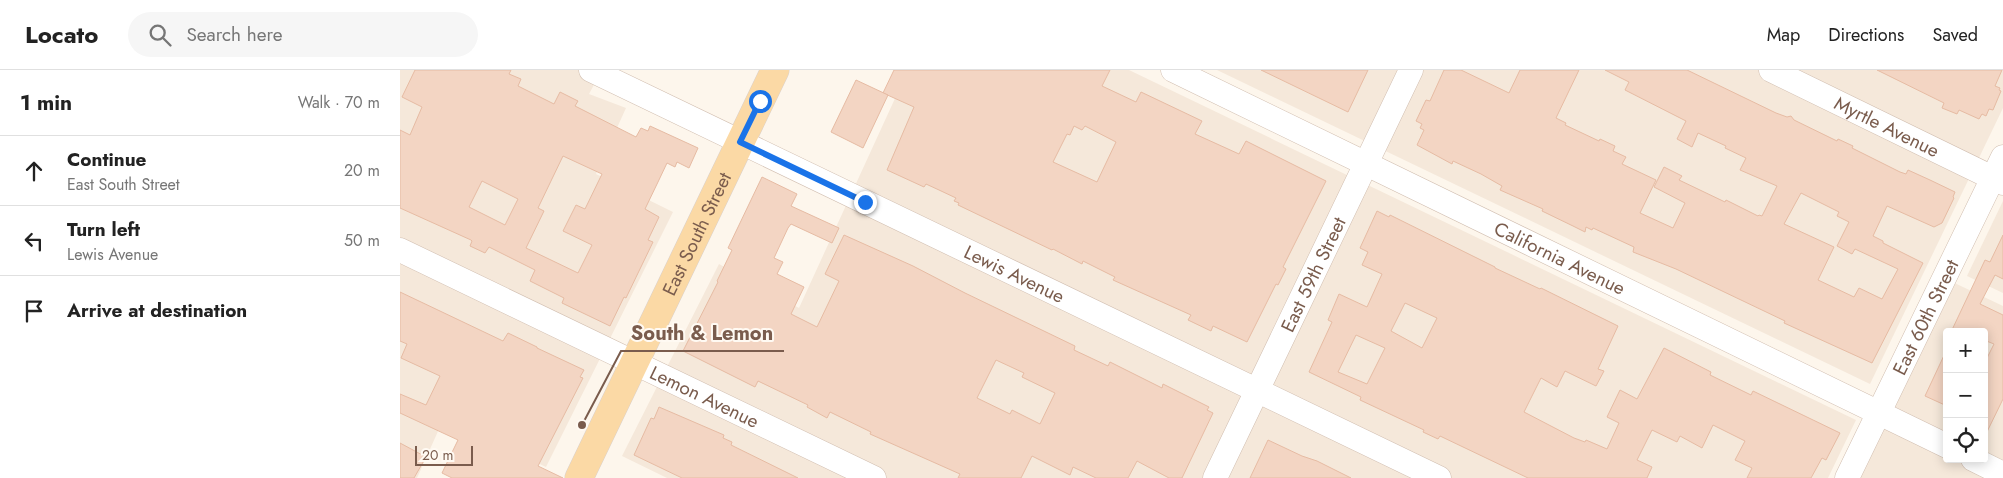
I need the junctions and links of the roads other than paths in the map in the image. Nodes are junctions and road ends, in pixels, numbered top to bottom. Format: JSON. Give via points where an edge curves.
{"nodes":[{"id":1,"x":591,"y":70,"type":"edge"},
{"id":2,"x":775,"y":70,"type":"edge"},
{"id":3,"x":1173,"y":70,"type":"edge"},
{"id":4,"x":1411,"y":70,"type":"edge"},
{"id":5,"x":1771,"y":70,"type":"edge"},
{"id":6,"x":740,"y":142,"type":"junction"},
{"id":7,"x":2003,"y":156,"type":"edge"},
{"id":8,"x":1366,"y":163,"type":"junction"},
{"id":9,"x":1998,"y":180,"type":"edge"},
{"id":10,"x":400,"y":250,"type":"edge"},
{"id":11,"x":634,"y":362,"type":"junction"},
{"id":12,"x":1257,"y":391,"type":"junction"},
{"id":13,"x":1879,"y":413,"type":"junction"},
{"id":14,"x":1943,"y":444,"type":"edge"},
{"id":15,"x":1981,"y":463,"type":"edge"},
{"id":16,"x":2003,"y":474,"type":"edge"},
{"id":17,"x":579,"y":478,"type":"edge"},
{"id":18,"x":874,"y":478,"type":"edge"},
{"id":19,"x":1215,"y":478,"type":"edge"},
{"id":20,"x":1439,"y":478,"type":"edge"},
{"id":21,"x":1847,"y":478,"type":"edge"}],
"edges":[{"from":1,"to":6,"type":"street","name":"Lewis Avenue"},
{"from":2,"to":6,"type":"main road","name":"East South Street"},
{"from":3,"to":8,"type":"street","name":"California Avenue"},
{"from":4,"to":8,"type":"street","name":"East 59th Street"},
{"from":5,"to":9,"type":"street","name":"Myrtle Avenue"},
{"from":6,"to":11,"type":"main road","name":"East South Street"},
{"from":6,"to":12,"type":"street","name":"Lewis Avenue"},
{"from":7,"to":9,"type":"street","name":"East 60th Street"},
{"from":8,"to":12,"type":"street","name":"East 59th Street"},
{"from":8,"to":13,"type":"street","name":"California Avenue"},
{"from":9,"to":13,"type":"street","name":"East 60th Street"},
{"from":10,"to":11,"type":"street","name":"Lemon Avenue"},
{"from":11,"to":17,"type":"main road","name":"East South Street"},
{"from":11,"to":18,"type":"street","name":"Lemon Avenue"},
{"from":12,"to":19,"type":"street","name":"East 59th Street"},
{"from":12,"to":20,"type":"street","name":"Lewis Avenue"},
{"from":13,"to":14,"type":"street","name":"California Avenue"},
{"from":13,"to":21,"type":"street","name":"East 60th Street"},
{"from":15,"to":16,"type":"street"}]}
